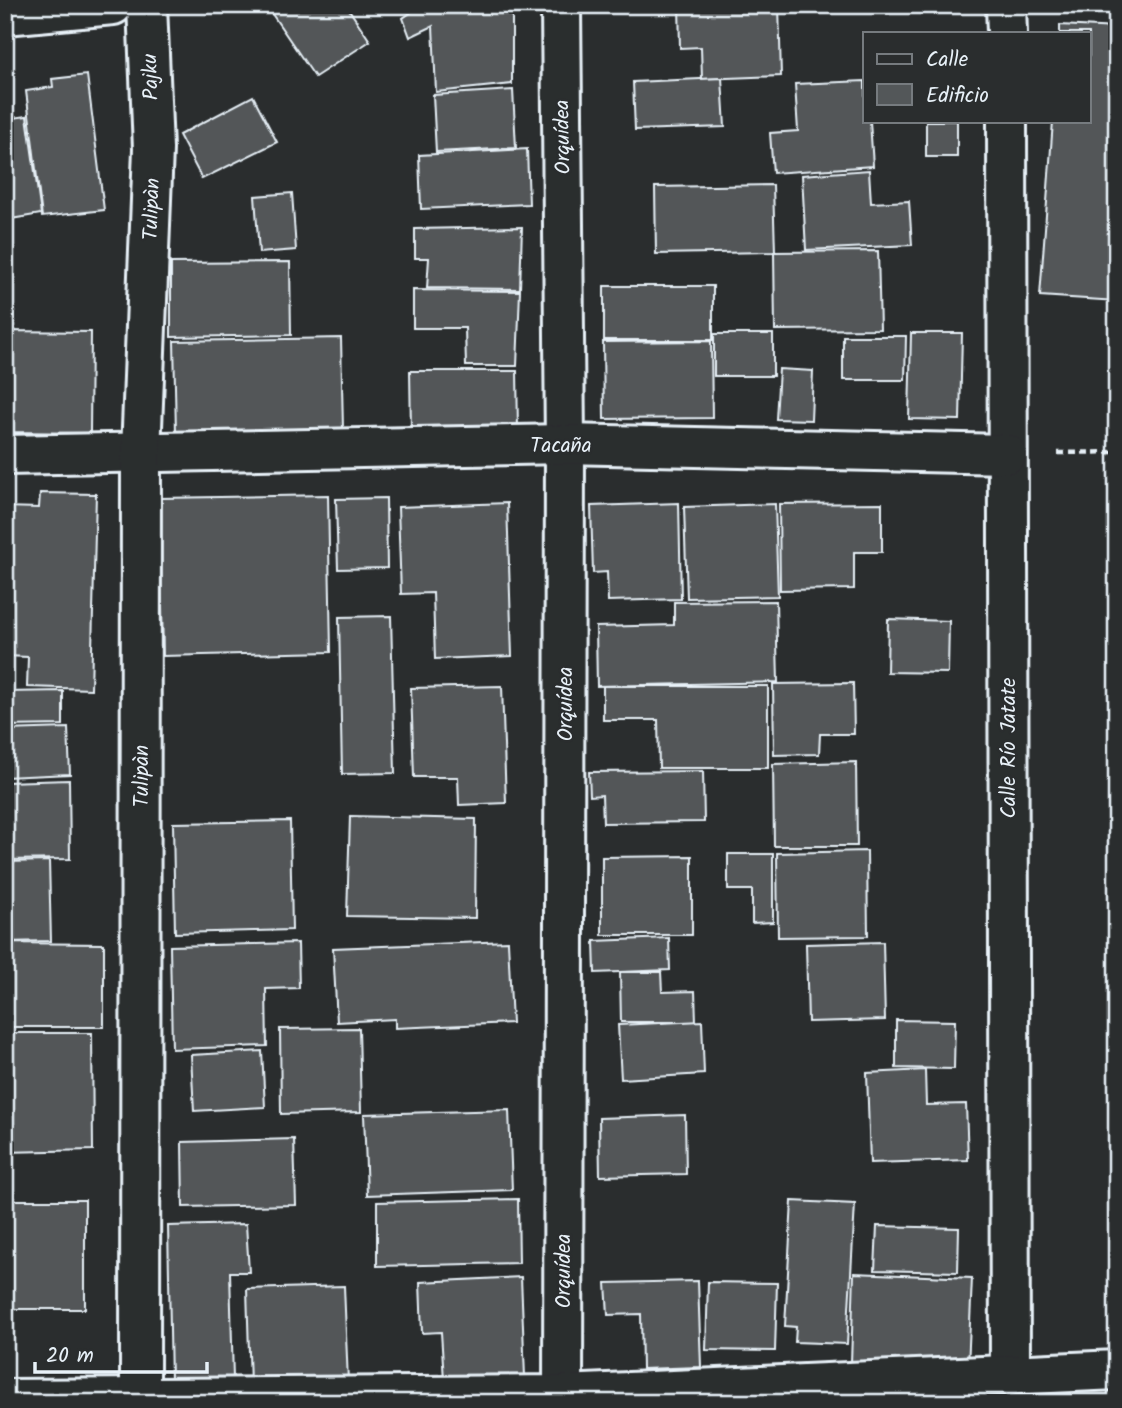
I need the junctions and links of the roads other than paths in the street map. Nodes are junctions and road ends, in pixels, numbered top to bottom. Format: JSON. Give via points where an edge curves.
{"nodes":[{"id":1,"x":113,"y":5,"type":"edge"},
{"id":2,"x":147,"y":5,"type":"edge"},
{"id":3,"x":561,"y":5,"type":"edge"},
{"id":4,"x":1006,"y":5,"type":"edge"},
{"id":5,"x":5,"y":15,"type":"edge"},
{"id":6,"x":1007,"y":32,"type":"edge"},
{"id":7,"x":1007,"y":122,"type":"edge"},
{"id":8,"x":153,"y":149,"type":"joint"},
{"id":9,"x":565,"y":444,"type":"junction"},
{"id":10,"x":141,"y":453,"type":"junction"},
{"id":11,"x":1007,"y":454,"type":"junction"},
{"id":12,"x":5,"y":455,"type":"edge"},
{"id":13,"x":1117,"y":1370,"type":"edge"},
{"id":14,"x":1010,"y":1376,"type":"junction"},
{"id":15,"x":5,"y":1399,"type":"edge"},
{"id":16,"x":563,"y":1399,"type":"edge"},
{"id":17,"x":140,"y":1400,"type":"edge"}],
"edges":[{"from":1,"to":5,"type":"street"},
{"from":2,"to":8,"type":"street","name":"Pajku"},
{"from":3,"to":9,"type":"street","name":"Orquídea"},
{"from":4,"to":6,"type":"street"},
{"from":7,"to":11,"type":"street","name":"Calle Río Jatate"},
{"from":8,"to":10,"type":"street","name":"Tulipàn"},
{"from":9,"to":10,"type":"street","name":"Tacaña"},
{"from":9,"to":11,"type":"street","name":"Tacaña"},
{"from":9,"to":16,"type":"street","name":"Orquídea"},
{"from":10,"to":12,"type":"street","name":"Tacaña"},
{"from":10,"to":17,"type":"street","name":"Tulipàn"},
{"from":11,"to":14,"type":"street","name":"Calle Río Jatate"},
{"from":13,"to":14,"type":"street"},
{"from":14,"to":16,"type":"street"},
{"from":15,"to":17,"type":"street"},
{"from":16,"to":17,"type":"street"}]}
